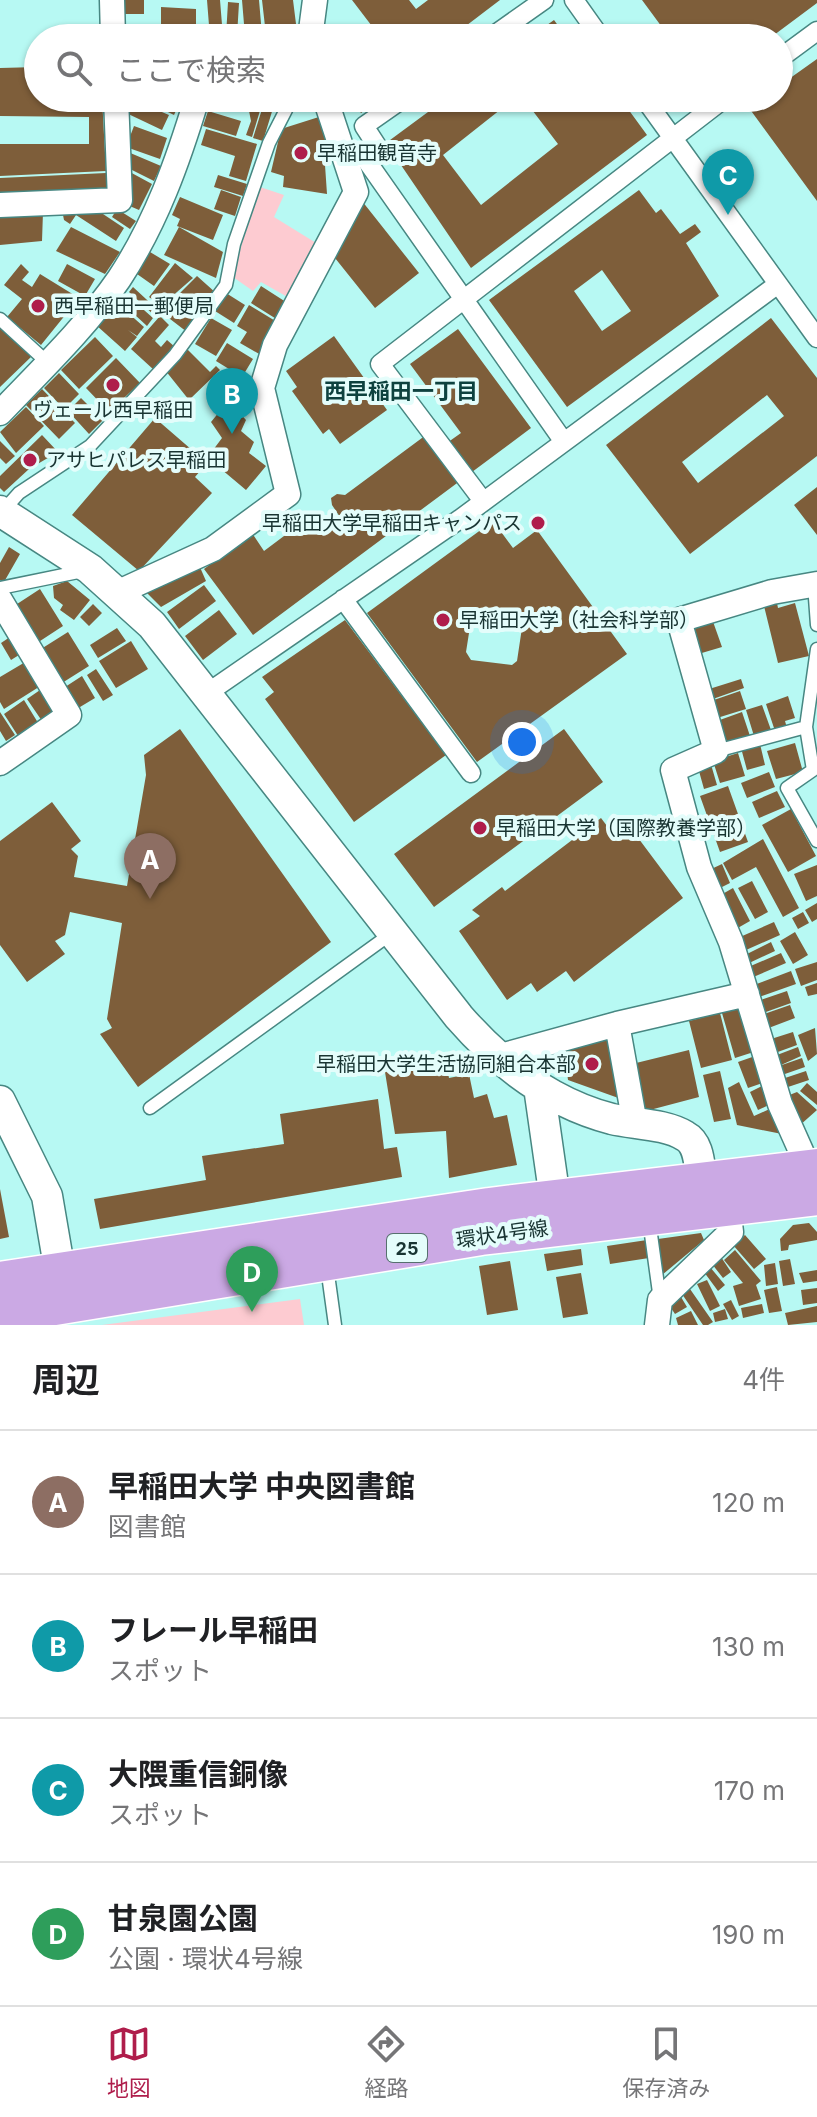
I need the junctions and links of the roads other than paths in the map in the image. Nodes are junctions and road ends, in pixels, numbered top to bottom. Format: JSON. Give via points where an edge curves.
{"nodes":[{"id":1,"x":112,"y":0,"type":"edge"},
{"id":2,"x":315,"y":0,"type":"edge"},
{"id":3,"x":544,"y":0,"type":"edge"},
{"id":4,"x":574,"y":0,"type":"edge"},
{"id":5,"x":113,"y":24,"type":"edge"},
{"id":6,"x":312,"y":24,"type":"edge"},
{"id":7,"x":510,"y":24,"type":"edge"},
{"id":8,"x":591,"y":24,"type":"edge"},
{"id":9,"x":817,"y":31,"type":"edge"},
{"id":10,"x":793,"y":49,"type":"edge"},
{"id":11,"x":117,"y":112,"type":"edge"},
{"id":12,"x":193,"y":112,"type":"edge"},
{"id":13,"x":285,"y":112,"type":"edge"},
{"id":14,"x":330,"y":112,"type":"edge"},
{"id":15,"x":384,"y":112,"type":"edge"},
{"id":16,"x":654,"y":112,"type":"edge"},
{"id":17,"x":706,"y":112,"type":"edge"},
{"id":18,"x":671,"y":137,"type":"junction"},
{"id":19,"x":0,"y":205,"type":"edge"},
{"id":20,"x":778,"y":284,"type":"junction"},
{"id":21,"x":464,"y":300,"type":"junction"},
{"id":22,"x":0,"y":319,"type":"edge"},
{"id":23,"x":817,"y":338,"type":"edge"},
{"id":24,"x":48,"y":363,"type":"junction"},
{"id":25,"x":0,"y":413,"type":"edge"},
{"id":26,"x":564,"y":442,"type":"junction"},
{"id":27,"x":483,"y":501,"type":"junction"},
{"id":28,"x":1,"y":512,"type":"edge"},
{"id":29,"x":90,"y":569,"type":"junction"},
{"id":30,"x":816,"y":584,"type":"edge"},
{"id":31,"x":0,"y":588,"type":"edge"},
{"id":32,"x":119,"y":592,"type":"junction"},
{"id":33,"x":343,"y":599,"type":"junction"},
{"id":34,"x":0,"y":600,"type":"edge"},
{"id":35,"x":817,"y":625,"type":"edge"},
{"id":36,"x":817,"y":649,"type":"edge"},
{"id":37,"x":206,"y":694,"type":"junction"},
{"id":38,"x":806,"y":727,"type":"junction"},
{"id":39,"x":716,"y":751,"type":"junction"},
{"id":40,"x":0,"y":763,"type":"edge"},
{"id":41,"x":471,"y":773,"type":"dead end"},
{"id":42,"x":817,"y":841,"type":"edge"},
{"id":43,"x":392,"y":933,"type":"junction"},
{"id":44,"x":747,"y":994,"type":"junction"},
{"id":45,"x":617,"y":1024,"type":"junction"},
{"id":46,"x":497,"y":1057,"type":"junction"},
{"id":47,"x":539,"y":1087,"type":"junction"},
{"id":48,"x":0,"y":1101,"type":"edge"},
{"id":49,"x":150,"y":1108,"type":"dead end"},
{"id":50,"x":635,"y":1124,"type":"junction"},
{"id":51,"x":814,"y":1178,"type":"edge"},
{"id":52,"x":702,"y":1181,"type":"junction"},
{"id":53,"x":555,"y":1199,"type":"junction"},
{"id":54,"x":728,"y":1207,"type":"junction"},
{"id":55,"x":648,"y":1216,"type":"junction"},
{"id":56,"x":324,"y":1246,"type":"junction"},
{"id":57,"x":60,"y":1272,"type":"junction"},
{"id":58,"x":0,"y":1281,"type":"edge"},
{"id":59,"x":658,"y":1313,"type":"edge"},
{"id":60,"x":0,"y":1315,"type":"edge"},
{"id":61,"x":335,"y":1325,"type":"edge"}],
"edges":[{"from":1,"to":5,"type":"street"},
{"from":2,"to":6,"type":"street"},
{"from":3,"to":7,"type":"street"},
{"from":4,"to":8,"type":"street"},
{"from":9,"to":10,"type":"street"},
{"from":11,"to":19,"type":"street","via":[[120,200]]},
{"from":12,"to":24,"type":"street","via":[[157,211],[118,280]]},
{"from":13,"to":28,"type":"lane","via":[[234,244],[226,285],[175,355],[90,446],[19,493]]},
{"from":14,"to":32,"type":"street","via":[[356,192],[275,345],[262,388],[288,494],[213,549]]},
{"from":15,"to":21,"type":"street","via":[[364,126],[377,146],[364,157]]},
{"from":16,"to":18,"type":"street"},
{"from":17,"to":18,"type":"street"},
{"from":18,"to":20,"type":"street"},
{"from":18,"to":21,"type":"street"},
{"from":20,"to":23,"type":"street"},
{"from":20,"to":26,"type":"street"},
{"from":21,"to":26,"type":"street"},
{"from":21,"to":27,"type":"street","via":[[380,364]]},
{"from":22,"to":24,"type":"lane"},
{"from":24,"to":25,"type":"street"},
{"from":26,"to":27,"type":"street"},
{"from":27,"to":33,"type":"street"},
{"from":28,"to":29,"type":"street"},
{"from":29,"to":31,"type":"lane"},
{"from":29,"to":32,"type":"street"},
{"from":30,"to":35,"type":"lane"},
{"from":30,"to":39,"type":"street","via":[[679,620]]},
{"from":32,"to":37,"type":"street"},
{"from":33,"to":37,"type":"street"},
{"from":33,"to":41,"type":"street"},
{"from":34,"to":40,"type":"street","via":[[69,715]]},
{"from":36,"to":38,"type":"lane"},
{"from":37,"to":43,"type":"street"},
{"from":38,"to":39,"type":"lane"},
{"from":38,"to":42,"type":"lane","via":[[813,770],[787,788]]},
{"from":39,"to":44,"type":"street","via":[[673,770],[699,867]]},
{"from":43,"to":46,"type":"street"},
{"from":43,"to":49,"type":"lane"},
{"from":44,"to":45,"type":"street"},
{"from":44,"to":51,"type":"street","via":[[780,1104]]},
{"from":45,"to":46,"type":"street"},
{"from":45,"to":50,"type":"street"},
{"from":46,"to":47,"type":"street"},
{"from":47,"to":50,"type":"street","via":[[573,1105]]},
{"from":47,"to":53,"type":"street"},
{"from":48,"to":57,"type":"street","via":[[47,1196]]},
{"from":50,"to":52,"type":"street","via":[[685,1136],[695,1148]]},
{"from":51,"to":52,"type":"main road","name":"環状4号線","number":"25"},
{"from":51,"to":54,"type":"main road","name":"環状4号線","number":"25"},
{"from":52,"to":53,"type":"main road","name":"環状4号線","number":"25"},
{"from":53,"to":56,"type":"main road","name":"環状4号線","number":"25"},
{"from":54,"to":55,"type":"main road","name":"環状4号線","number":"25"},
{"from":54,"to":59,"type":"street","via":[[731,1232]]},
{"from":55,"to":56,"type":"main road","name":"環状4号線","number":"25"},
{"from":55,"to":59,"type":"lane"},
{"from":56,"to":57,"type":"main road","name":"環状4号線","number":"25"},
{"from":56,"to":60,"type":"main road","name":"環状4号線","number":"25"},
{"from":56,"to":61,"type":"lane"},
{"from":57,"to":58,"type":"main road","name":"環状4号線","number":"25"}]}
